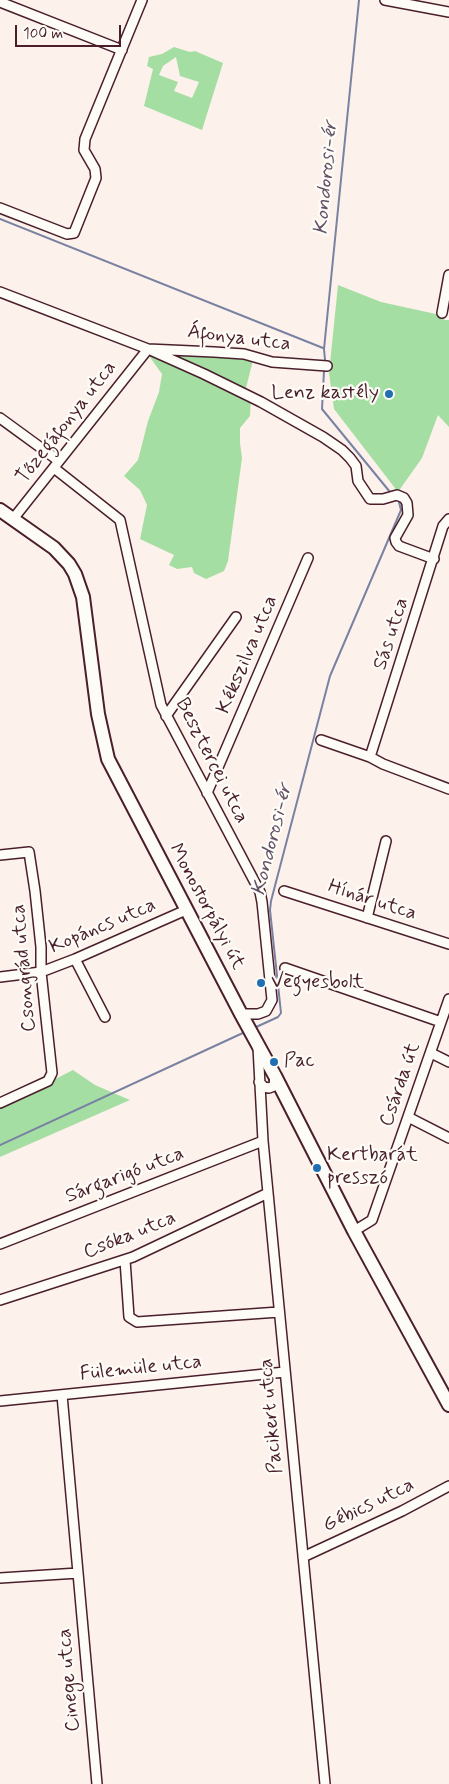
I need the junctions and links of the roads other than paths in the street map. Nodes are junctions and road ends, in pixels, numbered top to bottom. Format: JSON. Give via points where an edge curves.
{"nodes":[{"id":1,"x":142,"y":0,"type":"edge"},
{"id":2,"x":385,"y":0,"type":"edge"},
{"id":3,"x":0,"y":2,"type":"edge"},
{"id":4,"x":449,"y":12,"type":"edge"},
{"id":5,"x":122,"y":50,"type":"junction"},
{"id":6,"x":0,"y":208,"type":"edge"},
{"id":7,"x":449,"y":275,"type":"edge"},
{"id":8,"x":0,"y":292,"type":"edge"},
{"id":9,"x":442,"y":314,"type":"dead end"},
{"id":10,"x":148,"y":349,"type":"junction"},
{"id":11,"x":327,"y":366,"type":"dead end"},
{"id":12,"x":0,"y":418,"type":"edge"},
{"id":13,"x":57,"y":464,"type":"junction"},
{"id":14,"x":0,"y":510,"type":"edge"},
{"id":15,"x":14,"y":519,"type":"junction"},
{"id":16,"x":448,"y":520,"type":"edge"},
{"id":17,"x":308,"y":558,"type":"dead end"},
{"id":18,"x":434,"y":559,"type":"junction"},
{"id":19,"x":236,"y":618,"type":"dead end"},
{"id":20,"x":166,"y":716,"type":"junction"},
{"id":21,"x":321,"y":740,"type":"dead end"},
{"id":22,"x":370,"y":757,"type":"junction"},
{"id":23,"x":449,"y":789,"type":"edge"},
{"id":24,"x":207,"y":793,"type":"junction"},
{"id":25,"x":386,"y":842,"type":"dead end"},
{"id":26,"x":0,"y":855,"type":"edge"},
{"id":27,"x":284,"y":891,"type":"dead end"},
{"id":28,"x":186,"y":910,"type":"junction"},
{"id":29,"x":367,"y":918,"type":"junction"},
{"id":30,"x":449,"y":944,"type":"edge"},
{"id":31,"x":75,"y":959,"type":"junction"},
{"id":32,"x":285,"y":968,"type":"dead end"},
{"id":33,"x":37,"y":973,"type":"junction"},
{"id":34,"x":0,"y":976,"type":"edge"},
{"id":35,"x":449,"y":999,"type":"edge"},
{"id":36,"x":241,"y":1014,"type":"junction"},
{"id":37,"x":105,"y":1017,"type":"dead end"},
{"id":38,"x":441,"y":1022,"type":"junction"},
{"id":39,"x":258,"y":1045,"type":"junction"},
{"id":40,"x":431,"y":1053,"type":"junction"},
{"id":41,"x":449,"y":1062,"type":"edge"},
{"id":42,"x":276,"y":1076,"type":"junction"},
{"id":43,"x":259,"y":1082,"type":"junction"},
{"id":44,"x":0,"y":1103,"type":"edge"},
{"id":45,"x":408,"y":1118,"type":"junction"},
{"id":46,"x":449,"y":1138,"type":"edge"},
{"id":47,"x":263,"y":1141,"type":"junction"},
{"id":48,"x":268,"y":1192,"type":"junction"},
{"id":49,"x":354,"y":1231,"type":"junction"},
{"id":50,"x":0,"y":1244,"type":"edge"},
{"id":51,"x":125,"y":1260,"type":"junction"},
{"id":52,"x":0,"y":1300,"type":"edge"},
{"id":53,"x":280,"y":1312,"type":"junction"},
{"id":54,"x":285,"y":1372,"type":"junction"},
{"id":55,"x":62,"y":1395,"type":"junction"},
{"id":56,"x":0,"y":1401,"type":"edge"},
{"id":57,"x":449,"y":1405,"type":"edge"},
{"id":58,"x":449,"y":1486,"type":"edge"},
{"id":59,"x":303,"y":1558,"type":"junction"},
{"id":60,"x":78,"y":1573,"type":"junction"},
{"id":61,"x":0,"y":1578,"type":"edge"},
{"id":62,"x":98,"y":1784,"type":"edge"},
{"id":63,"x":325,"y":1784,"type":"edge"}],
"edges":[{"from":1,"to":5,"type":"street"},
{"from":2,"to":4,"type":"street"},
{"from":3,"to":5,"type":"street"},
{"from":5,"to":6,"type":"street","via":[[85,139],[84,150],[95,169],[96,178],[74,233],[67,234]]},
{"from":7,"to":9,"type":"street"},
{"from":8,"to":10,"type":"street","name":"Áfonya utca"},
{"from":10,"to":11,"type":"street","name":"Áfonya utca","via":[[244,354],[272,362]]},
{"from":10,"to":13,"type":"street","name":"Tőzegáfonya utca"},
{"from":10,"to":18,"type":"street","name":"Áfonya utca","via":[[261,402],[342,450],[356,466],[358,481],[367,497],[374,500],[397,495],[407,503],[408,514],[395,538],[397,544]]},
{"from":12,"to":13,"type":"street","name":"Besztercei utca"},
{"from":13,"to":15,"type":"street","name":"Tőzegáfonya utca"},
{"from":13,"to":20,"type":"street","name":"Besztercei utca","via":[[120,520],[154,678]]},
{"from":14,"to":15,"type":"street","name":"Monostorpályi út"},
{"from":15,"to":28,"type":"street","name":"Monostorpályi út","via":[[58,552],[75,574],[83,597],[98,714],[108,759]]},
{"from":16,"to":18,"type":"street","name":"Sás utca","via":[[443,526]]},
{"from":17,"to":24,"type":"street","name":"Kékszilva utca"},
{"from":18,"to":22,"type":"street","name":"Sás utca"},
{"from":19,"to":20,"type":"street"},
{"from":20,"to":24,"type":"street","name":"Besztercei utca"},
{"from":21,"to":22,"type":"street"},
{"from":22,"to":23,"type":"street"},
{"from":24,"to":36,"type":"street","name":"Besztercei utca","via":[[260,892],[262,902],[272,1000],[266,1010],[258,1014]]},
{"from":25,"to":29,"type":"street"},
{"from":26,"to":33,"type":"street","name":"Csongrád utca","via":[[29,852],[41,947]]},
{"from":27,"to":29,"type":"street","name":"Hínár utca"},
{"from":28,"to":31,"type":"street","name":"Kopáncs utca"},
{"from":28,"to":36,"type":"street","name":"Monostorpályi út"},
{"from":29,"to":30,"type":"street","name":"Hínár utca"},
{"from":31,"to":33,"type":"street","name":"Kopáncs utca"},
{"from":31,"to":37,"type":"street"},
{"from":32,"to":38,"type":"street"},
{"from":33,"to":34,"type":"street","name":"Kopáncs utca"},
{"from":33,"to":44,"type":"street","name":"Csongrád utca","via":[[52,1073],[48,1081]]},
{"from":35,"to":38,"type":"street","name":"Csárda út"},
{"from":36,"to":39,"type":"street","name":"Monostorpályi út"},
{"from":38,"to":40,"type":"street","name":"Csárda út"},
{"from":39,"to":42,"type":"street","name":"Monostorpályi út"},
{"from":39,"to":43,"type":"street","name":"Pacikert utca"},
{"from":40,"to":41,"type":"street"},
{"from":40,"to":45,"type":"street","name":"Csárda út"},
{"from":42,"to":43,"type":"street","via":[[274,1086],[269,1088]]},
{"from":42,"to":49,"type":"street","name":"Monostorpályi út"},
{"from":43,"to":47,"type":"street","name":"Pacikert utca"},
{"from":45,"to":46,"type":"street"},
{"from":45,"to":49,"type":"street","name":"Csárda út","via":[[372,1220]]},
{"from":47,"to":48,"type":"street","name":"Pacikert utca"},
{"from":47,"to":50,"type":"street","name":"Sárgarigó utca"},
{"from":48,"to":51,"type":"street","name":"Csóka utca"},
{"from":48,"to":53,"type":"street","name":"Pacikert utca"},
{"from":49,"to":57,"type":"street","name":"Monostorpályi út"},
{"from":51,"to":52,"type":"street","name":"Csóka utca"},
{"from":51,"to":53,"type":"street","via":[[129,1317],[138,1322]]},
{"from":53,"to":54,"type":"street","name":"Pacikert utca"},
{"from":54,"to":55,"type":"street","name":"Fülemüle utca"},
{"from":54,"to":59,"type":"street","name":"Pacikert utca"},
{"from":55,"to":56,"type":"street","name":"Fülemüle utca"},
{"from":55,"to":60,"type":"street","name":"Cinege utca"},
{"from":58,"to":59,"type":"street","name":"Gébics utca"},
{"from":59,"to":63,"type":"street","name":"Pacikert utca"},
{"from":60,"to":61,"type":"street"},
{"from":60,"to":62,"type":"street","name":"Cinege utca"}]}
